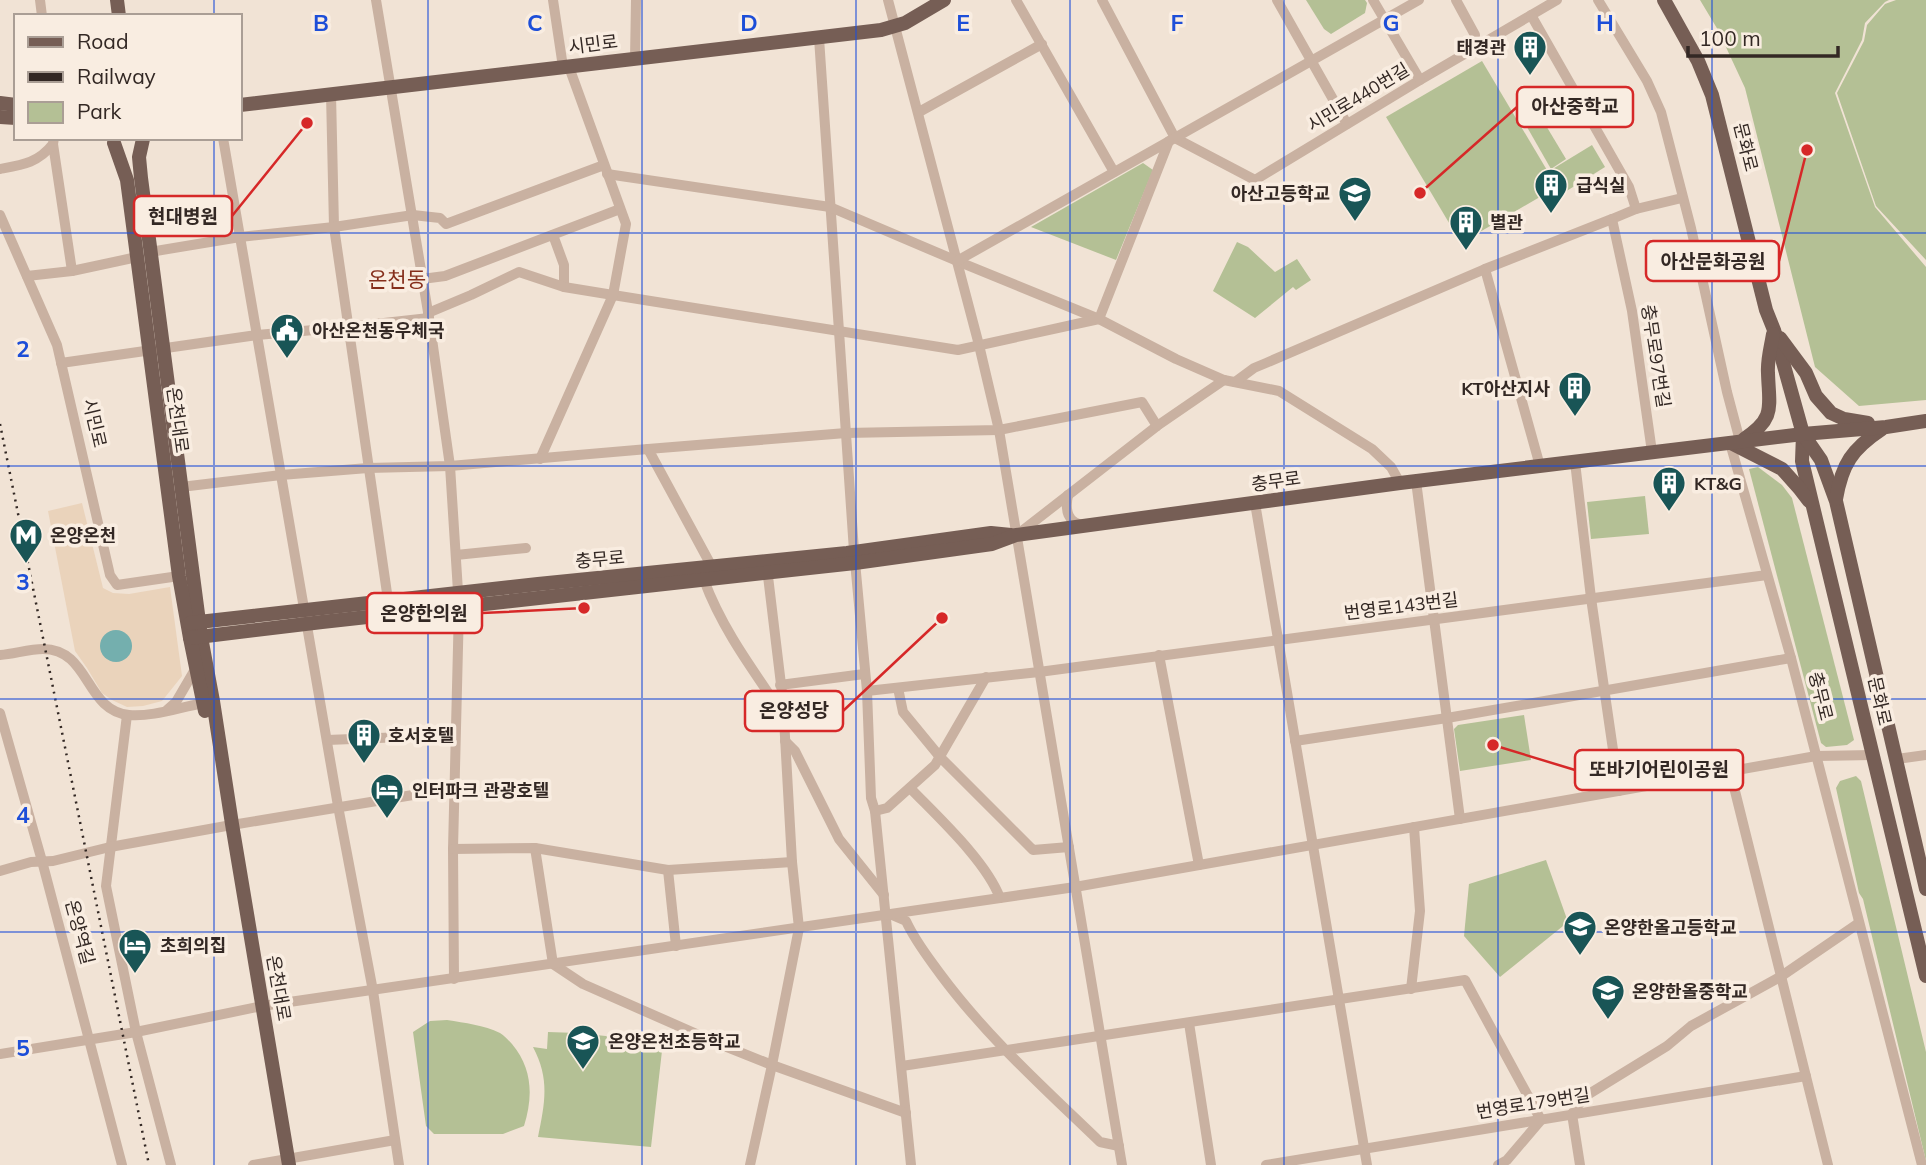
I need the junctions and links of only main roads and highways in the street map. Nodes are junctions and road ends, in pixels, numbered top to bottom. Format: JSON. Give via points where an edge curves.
{"nodes":[{"id":1,"x":944,"y":0,"type":"edge"},
{"id":2,"x":1664,"y":0,"type":"edge"},
{"id":3,"x":242,"y":105,"type":"edge"},
{"id":4,"x":141,"y":140,"type":"edge"},
{"id":5,"x":143,"y":140,"type":"edge"},
{"id":6,"x":110,"y":141,"type":"edge"},
{"id":7,"x":144,"y":255,"type":"junction"},
{"id":8,"x":1774,"y":330,"type":"junction"},
{"id":9,"x":156,"y":348,"type":"junction"},
{"id":10,"x":1926,"y":421,"type":"edge"},
{"id":11,"x":1886,"y":427,"type":"junction"},
{"id":12,"x":1803,"y":434,"type":"junction"},
{"id":13,"x":1735,"y":442,"type":"junction"},
{"id":14,"x":1836,"y":501,"type":"junction"},
{"id":15,"x":1814,"y":508,"type":"junction"},
{"id":16,"x":708,"y":573,"type":"junction"},
{"id":17,"x":458,"y":600,"type":"junction"},
{"id":18,"x":306,"y":616,"type":"junction"},
{"id":19,"x":194,"y":630,"type":"junction"},
{"id":20,"x":201,"y":665,"type":"junction"},
{"id":21,"x":229,"y":825,"type":"junction"},
{"id":22,"x":1926,"y":889,"type":"edge"},
{"id":23,"x":1926,"y":976,"type":"edge"},
{"id":24,"x":285,"y":1162,"type":"edge"}],
"edges":[{"from":1,"to":3,"type":"main road","name":"시민로","via":[[881,30]]},
{"from":2,"to":8,"type":"main road","name":"문화로","via":[[1712,95]]},
{"from":4,"to":6,"type":"main road","via":[[126,146]]},
{"from":5,"to":7,"type":"main road","name":"온천대로","via":[[139,157]]},
{"from":6,"to":7,"type":"main road","name":"온천대로","via":[[127,180]]},
{"from":7,"to":9,"type":"main road","name":"온천대로"},
{"from":8,"to":11,"type":"main road","via":[[1831,413]]},
{"from":8,"to":12,"type":"main road","name":"문화로"},
{"from":8,"to":13,"type":"main road","via":[[1766,419],[1756,431]]},
{"from":9,"to":19,"type":"main road","name":"온천대로","via":[[181,488]]},
{"from":9,"to":19,"type":"main road","name":"온천대로","via":[[179,576]]},
{"from":10,"to":11,"type":"main road","name":"충무로"},
{"from":11,"to":12,"type":"main road","name":"충무로"},
{"from":11,"to":14,"type":"main road","via":[[1865,440],[1846,463]]},
{"from":12,"to":13,"type":"main road","name":"충무로"},
{"from":12,"to":14,"type":"main road","name":"문화로","via":[[1821,460]]},
{"from":12,"to":15,"type":"main road","name":"문화로","via":[[1802,461]]},
{"from":13,"to":15,"type":"main road","via":[[1782,469]]},
{"from":13,"to":16,"type":"main road","name":"충무로","via":[[1016,536],[991,533],[854,557]]},
{"from":14,"to":22,"type":"main road","name":"문화로"},
{"from":15,"to":23,"type":"main road","name":"문화로"},
{"from":16,"to":17,"type":"main road","name":"충무로"},
{"from":16,"to":17,"type":"main road","name":"충무로","via":[[538,584]]},
{"from":17,"to":18,"type":"main road","name":"충무로"},
{"from":17,"to":18,"type":"main road","name":"충무로","via":[[388,600]]},
{"from":18,"to":19,"type":"main road","name":"충무로"},
{"from":19,"to":20,"type":"main road","name":"온천대로"},
{"from":20,"to":21,"type":"main road","name":"온천대로","via":[[204,703]]},
{"from":20,"to":21,"type":"main road","name":"온천대로","via":[[213,701]]},
{"from":21,"to":24,"type":"main road","name":"온천대로"}]}
